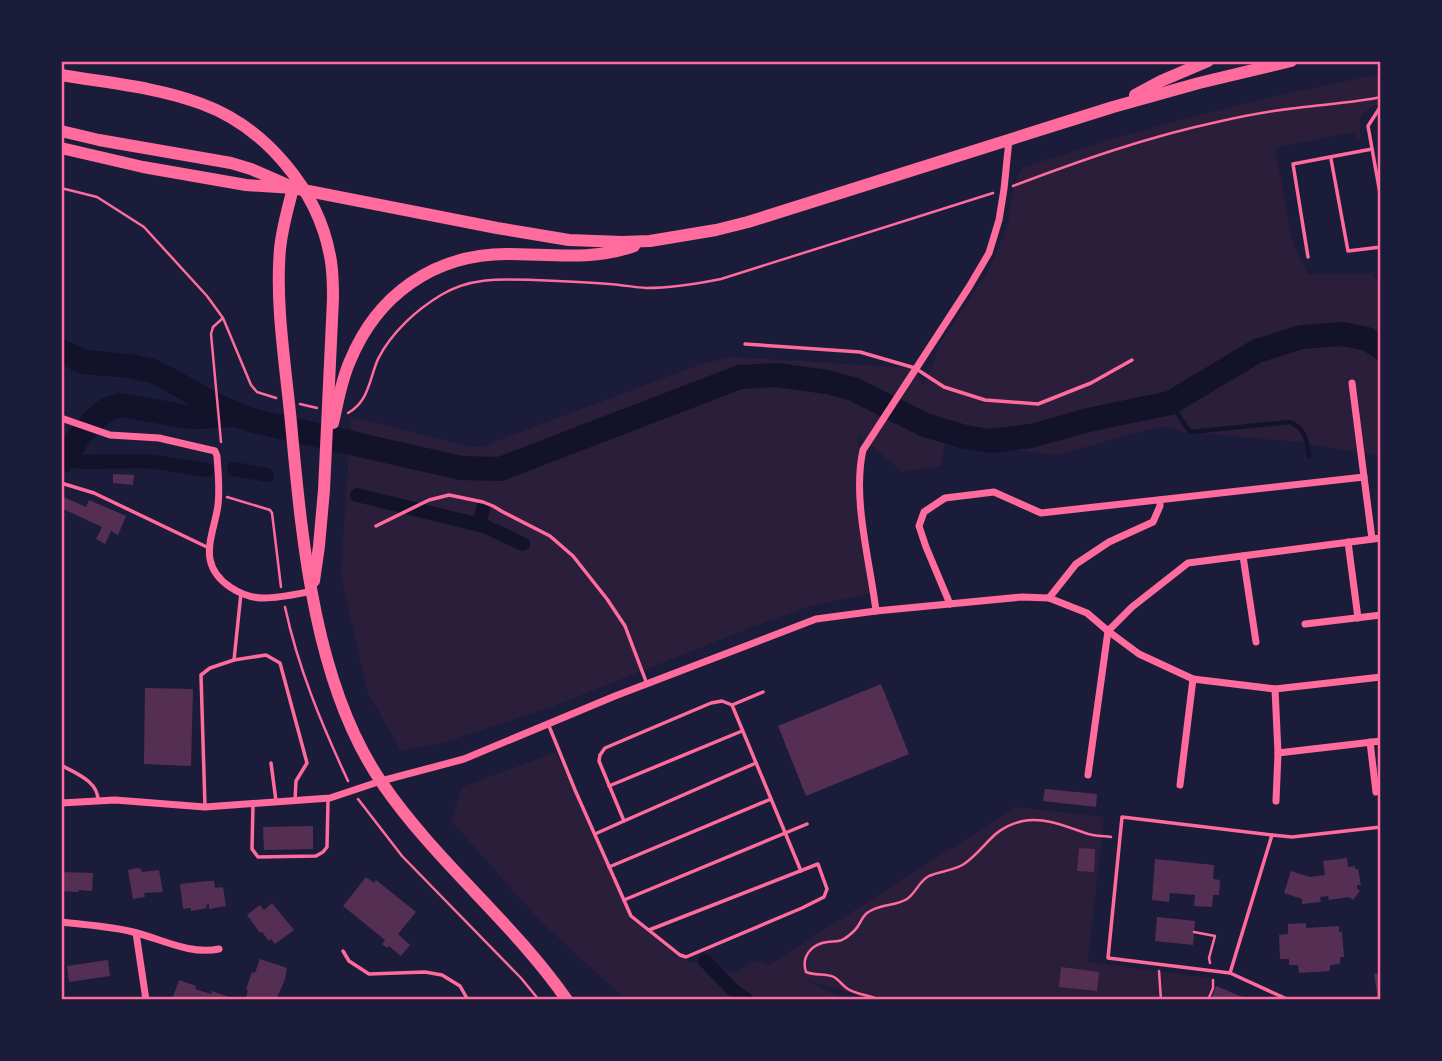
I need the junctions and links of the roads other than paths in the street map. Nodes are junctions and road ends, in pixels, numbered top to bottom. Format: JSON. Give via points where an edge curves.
{"nodes":[{"id":1,"x":1208,"y":61,"type":"edge"},
{"id":2,"x":1291,"y":61,"type":"edge"},
{"id":3,"x":61,"y":75,"type":"edge"},
{"id":4,"x":1113,"y":107,"type":"junction"},
{"id":5,"x":1381,"y":108,"type":"edge"},
{"id":6,"x":61,"y":131,"type":"edge"},
{"id":7,"x":1010,"y":139,"type":"junction"},
{"id":8,"x":61,"y":148,"type":"edge"},
{"id":9,"x":1372,"y":149,"type":"junction"},
{"id":10,"x":1331,"y":158,"type":"junction"},
{"id":11,"x":293,"y":188,"type":"junction"},
{"id":12,"x":1381,"y":199,"type":"edge"},
{"id":13,"x":649,"y":241,"type":"junction"},
{"id":14,"x":1381,"y":247,"type":"edge"},
{"id":15,"x":1308,"y":257,"type":"dead end"},
{"id":16,"x":745,"y":344,"type":"dead end"},
{"id":17,"x":1132,"y":360,"type":"dead end"},
{"id":18,"x":915,"y":368,"type":"junction"},
{"id":19,"x":1352,"y":383,"type":"dead end"},
{"id":20,"x":333,"y":402,"type":"junction"},
{"id":21,"x":61,"y":418,"type":"edge"},
{"id":22,"x":1364,"y":477,"type":"junction"},
{"id":23,"x":61,"y":483,"type":"edge"},
{"id":24,"x":1160,"y":500,"type":"junction"},
{"id":25,"x":376,"y":526,"type":"dead end"},
{"id":26,"x":1376,"y":538,"type":"edge"},
{"id":27,"x":1348,"y":542,"type":"junction"},
{"id":28,"x":210,"y":548,"type":"junction"},
{"id":29,"x":1243,"y":556,"type":"junction"},
{"id":30,"x":313,"y":591,"type":"junction"},
{"id":31,"x":242,"y":592,"type":"junction"},
{"id":32,"x":1049,"y":598,"type":"junction"},
{"id":33,"x":950,"y":604,"type":"junction"},
{"id":34,"x":877,"y":611,"type":"junction"},
{"id":35,"x":1381,"y":615,"type":"edge"},
{"id":36,"x":1358,"y":618,"type":"junction"},
{"id":37,"x":1305,"y":624,"type":"dead end"},
{"id":38,"x":1108,"y":632,"type":"junction"},
{"id":39,"x":1256,"y":642,"type":"dead end"},
{"id":40,"x":234,"y":660,"type":"junction"},
{"id":41,"x":1381,"y":677,"type":"edge"},
{"id":42,"x":1193,"y":679,"type":"junction"},
{"id":43,"x":647,"y":684,"type":"junction"},
{"id":44,"x":1275,"y":689,"type":"junction"},
{"id":45,"x":763,"y":692,"type":"dead end"},
{"id":46,"x":732,"y":705,"type":"junction"},
{"id":47,"x":548,"y":724,"type":"junction"},
{"id":48,"x":743,"y":731,"type":"junction"},
{"id":49,"x":1381,"y":741,"type":"edge"},
{"id":50,"x":1370,"y":742,"type":"junction"},
{"id":51,"x":1278,"y":753,"type":"junction"},
{"id":52,"x":271,"y":763,"type":"dead end"},
{"id":53,"x":756,"y":763,"type":"junction"},
{"id":54,"x":61,"y":765,"type":"edge"},
{"id":55,"x":1088,"y":775,"type":"dead end"},
{"id":56,"x":381,"y":781,"type":"junction"},
{"id":57,"x":1180,"y":785,"type":"dead end"},
{"id":58,"x":610,"y":786,"type":"junction"},
{"id":59,"x":1376,"y":792,"type":"dead end"},
{"id":60,"x":328,"y":798,"type":"junction"},
{"id":61,"x":771,"y":799,"type":"junction"},
{"id":62,"x":295,"y":800,"type":"junction"},
{"id":63,"x":98,"y":801,"type":"junction"},
{"id":64,"x":276,"y":801,"type":"junction"},
{"id":65,"x":1276,"y":801,"type":"dead end"},
{"id":66,"x":61,"y":803,"type":"edge"},
{"id":67,"x":253,"y":803,"type":"junction"},
{"id":68,"x":205,"y":807,"type":"junction"},
{"id":69,"x":624,"y":821,"type":"junction"},
{"id":70,"x":807,"y":824,"type":"dead end"},
{"id":71,"x":1381,"y":827,"type":"edge"},
{"id":72,"x":595,"y":834,"type":"junction"},
{"id":73,"x":785,"y":834,"type":"junction"},
{"id":74,"x":1272,"y":835,"type":"junction"},
{"id":75,"x":609,"y":867,"type":"junction"},
{"id":76,"x":801,"y":871,"type":"junction"},
{"id":77,"x":624,"y":900,"type":"junction"},
{"id":78,"x":61,"y":922,"type":"edge"},
{"id":79,"x":649,"y":930,"type":"junction"},
{"id":80,"x":136,"y":933,"type":"junction"},
{"id":81,"x":219,"y":949,"type":"dead end"},
{"id":82,"x":343,"y":951,"type":"dead end"},
{"id":83,"x":1230,"y":972,"type":"junction"},
{"id":84,"x":146,"y":1000,"type":"edge"},
{"id":85,"x":468,"y":1000,"type":"edge"},
{"id":86,"x":567,"y":1000,"type":"edge"},
{"id":87,"x":1289,"y":1000,"type":"edge"}],
"edges":[{"from":1,"to":4,"type":"highway"},
{"from":2,"to":4,"type":"highway"},
{"from":3,"to":20,"type":"highway","via":[[203,104],[238,122],[270,147],[300,185],[330,255]]},
{"from":4,"to":7,"type":"highway"},
{"from":5,"to":9,"type":"lane","via":[[1368,126]]},
{"from":6,"to":11,"type":"highway","via":[[230,163]]},
{"from":7,"to":13,"type":"highway","via":[[748,222]]},
{"from":7,"to":18,"type":"street","via":[[999,220],[989,253]]},
{"from":8,"to":11,"type":"highway","via":[[246,186]]},
{"from":9,"to":10,"type":"lane"},
{"from":9,"to":12,"type":"lane"},
{"from":10,"to":14,"type":"lane","via":[[1348,251]]},
{"from":10,"to":15,"type":"lane","via":[[1293,164]]},
{"from":11,"to":13,"type":"highway","via":[[541,236]]},
{"from":11,"to":30,"type":"highway","via":[[279,273],[295,462]]},
{"from":13,"to":20,"type":"highway","via":[[592,255],[480,256],[424,274],[381,309],[349,361]]},
{"from":16,"to":18,"type":"lane","via":[[860,352]]},
{"from":17,"to":18,"type":"lane","via":[[1038,404],[985,400],[944,387]]},
{"from":18,"to":34,"type":"street","via":[[870,436],[860,461],[860,512]]},
{"from":19,"to":22,"type":"street"},
{"from":20,"to":30,"type":"highway"},
{"from":21,"to":28,"type":"street","via":[[116,436],[159,438],[215,451],[219,495]]},
{"from":22,"to":24,"type":"street"},
{"from":22,"to":26,"type":"street"},
{"from":23,"to":28,"type":"lane","via":[[94,493]]},
{"from":24,"to":32,"type":"street","via":[[1153,522],[1109,541],[1076,565]]},
{"from":24,"to":33,"type":"street","via":[[1041,513],[994,492],[945,498],[925,512],[919,526]]},
{"from":25,"to":43,"type":"lane","via":[[444,495],[483,502],[550,536],[573,556],[625,626]]},
{"from":26,"to":27,"type":"street"},
{"from":27,"to":29,"type":"street"},
{"from":27,"to":36,"type":"street"},
{"from":28,"to":31,"type":"street","via":[[219,577]]},
{"from":29,"to":38,"type":"street","via":[[1188,563]]},
{"from":29,"to":39,"type":"street"},
{"from":30,"to":31,"type":"street","via":[[259,598]]},
{"from":30,"to":56,"type":"highway","via":[[341,702]]},
{"from":31,"to":40,"type":"lane"},
{"from":32,"to":33,"type":"street"},
{"from":32,"to":38,"type":"street","via":[[1087,613]]},
{"from":33,"to":34,"type":"street"},
{"from":34,"to":43,"type":"street","via":[[816,619]]},
{"from":35,"to":36,"type":"street"},
{"from":36,"to":37,"type":"street"},
{"from":38,"to":42,"type":"street"},
{"from":38,"to":55,"type":"street"},
{"from":40,"to":62,"type":"lane","via":[[266,655],[279,663],[307,764],[296,781]]},
{"from":40,"to":68,"type":"lane","via":[[201,675]]},
{"from":41,"to":44,"type":"street"},
{"from":42,"to":44,"type":"street"},
{"from":42,"to":57,"type":"street"},
{"from":43,"to":47,"type":"street"},
{"from":44,"to":51,"type":"street"},
{"from":45,"to":46,"type":"lane"},
{"from":46,"to":48,"type":"lane"},
{"from":46,"to":58,"type":"lane","via":[[711,703],[605,748],[599,761]]},
{"from":47,"to":56,"type":"street","via":[[464,759]]},
{"from":47,"to":72,"type":"lane"},
{"from":48,"to":53,"type":"lane"},
{"from":48,"to":58,"type":"lane"},
{"from":49,"to":50,"type":"street"},
{"from":50,"to":51,"type":"street"},
{"from":50,"to":59,"type":"street"},
{"from":51,"to":65,"type":"street"},
{"from":52,"to":64,"type":"lane"},
{"from":53,"to":61,"type":"lane"},
{"from":53,"to":69,"type":"lane"},
{"from":54,"to":63,"type":"lane","via":[[90,782]]},
{"from":56,"to":60,"type":"street"},
{"from":56,"to":86,"type":"highway","via":[[429,844]]},
{"from":58,"to":69,"type":"lane"},
{"from":60,"to":62,"type":"street"},
{"from":60,"to":67,"type":"lane","via":[[327,847],[316,856],[258,857],[252,849]]},
{"from":61,"to":73,"type":"lane"},
{"from":61,"to":75,"type":"lane"},
{"from":62,"to":64,"type":"street"},
{"from":63,"to":66,"type":"street"},
{"from":63,"to":68,"type":"street"},
{"from":64,"to":67,"type":"street"},
{"from":67,"to":68,"type":"street"},
{"from":69,"to":72,"type":"lane"},
{"from":70,"to":73,"type":"lane"},
{"from":71,"to":74,"type":"lane"},
{"from":72,"to":75,"type":"lane"},
{"from":73,"to":76,"type":"lane"},
{"from":73,"to":77,"type":"lane"},
{"from":74,"to":83,"type":"lane"},
{"from":74,"to":83,"type":"lane","via":[[1122,817],[1108,958]]},
{"from":75,"to":77,"type":"lane"},
{"from":76,"to":79,"type":"lane"},
{"from":76,"to":79,"type":"lane","via":[[818,864],[827,889],[824,897],[686,957]]},
{"from":77,"to":79,"type":"lane","via":[[631,916]]},
{"from":78,"to":80,"type":"street"},
{"from":80,"to":81,"type":"street","via":[[191,950]]},
{"from":80,"to":84,"type":"street"},
{"from":82,"to":85,"type":"lane","via":[[349,961],[369,974],[442,975],[460,986]]},
{"from":83,"to":87,"type":"lane"}]}
